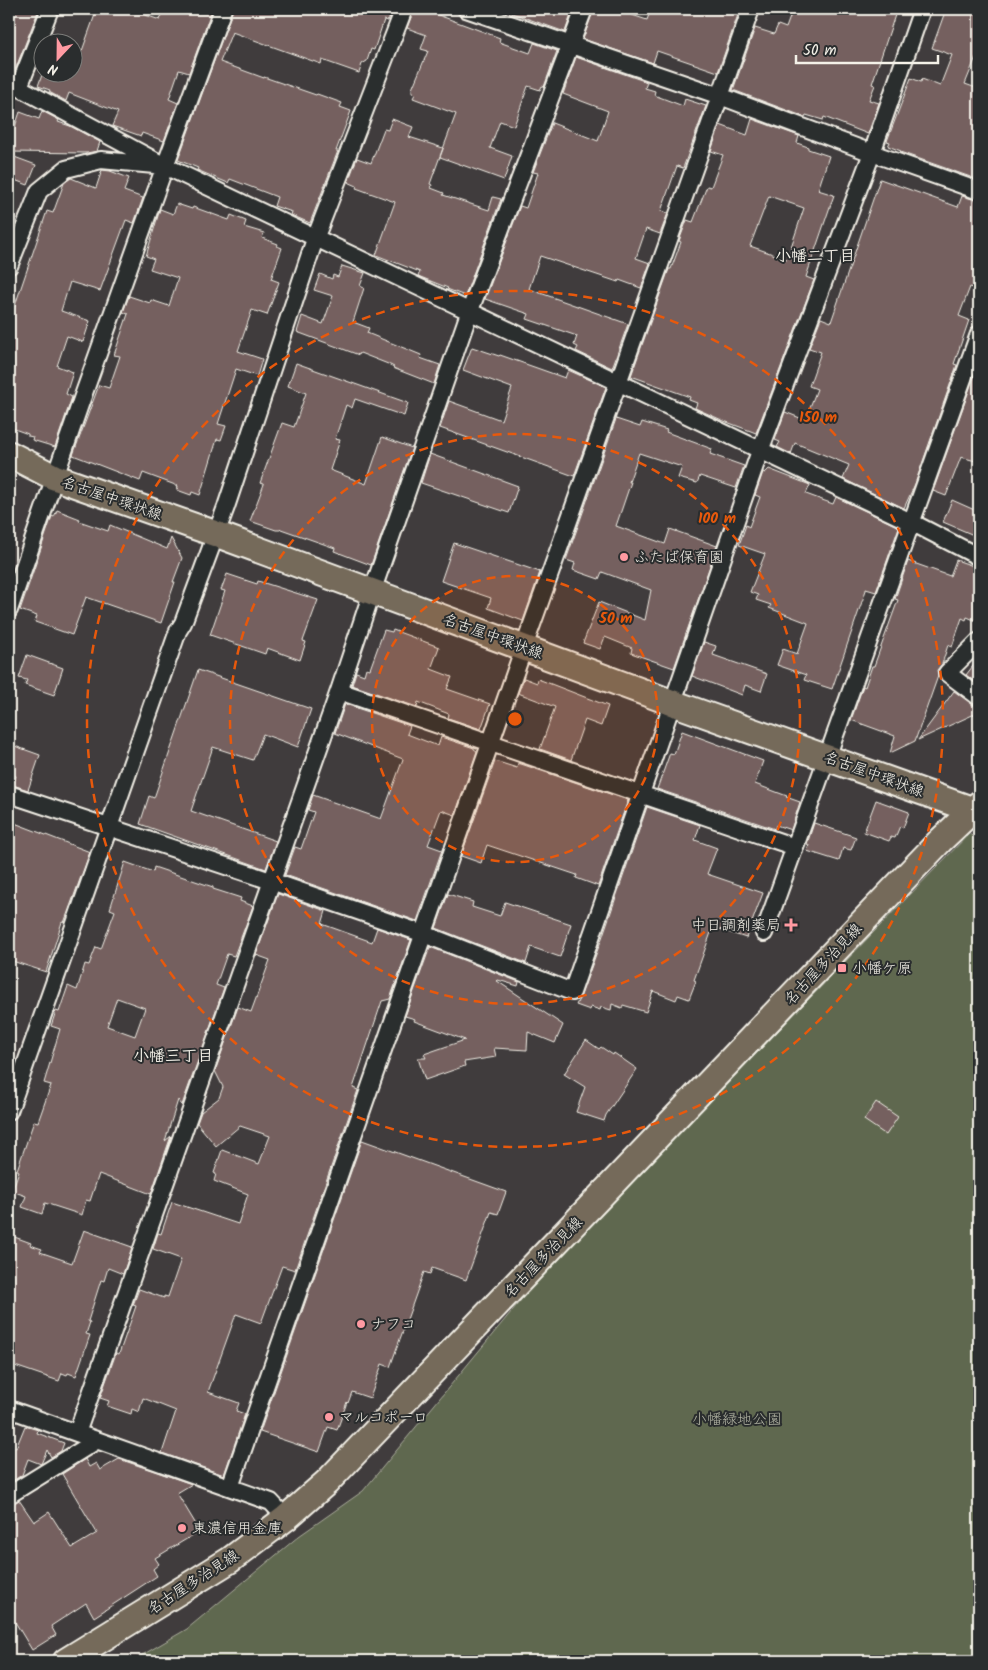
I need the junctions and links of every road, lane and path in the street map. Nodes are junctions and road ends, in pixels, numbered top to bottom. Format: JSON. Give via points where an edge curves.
{"nodes":[{"id":1,"x":50,"y":9,"type":"edge"},
{"id":2,"x":222,"y":9,"type":"edge"},
{"id":3,"x":404,"y":9,"type":"edge"},
{"id":4,"x":466,"y":9,"type":"edge"},
{"id":5,"x":584,"y":9,"type":"edge"},
{"id":6,"x":751,"y":9,"type":"edge"},
{"id":7,"x":922,"y":9,"type":"edge"},
{"id":8,"x":571,"y":44,"type":"junction"},
{"id":9,"x":14,"y":85,"type":"edge"},
{"id":10,"x":720,"y":96,"type":"junction"},
{"id":11,"x":872,"y":153,"type":"junction"},
{"id":12,"x":165,"y":166,"type":"junction"},
{"id":13,"x":979,"y":191,"type":"edge"},
{"id":14,"x":14,"y":239,"type":"edge"},
{"id":15,"x":315,"y":239,"type":"junction"},
{"id":16,"x":9,"y":266,"type":"edge"},
{"id":17,"x":469,"y":313,"type":"junction"},
{"id":18,"x":979,"y":334,"type":"edge"},
{"id":19,"x":618,"y":382,"type":"junction"},
{"id":20,"x":760,"y":451,"type":"junction"},
{"id":21,"x":9,"y":454,"type":"edge"},
{"id":22,"x":54,"y":477,"type":"junction"},
{"id":23,"x":912,"y":523,"type":"junction"},
{"id":24,"x":216,"y":534,"type":"junction"},
{"id":25,"x":979,"y":557,"type":"edge"},
{"id":26,"x":14,"y":579,"type":"edge"},
{"id":27,"x":372,"y":592,"type":"junction"},
{"id":28,"x":9,"y":610,"type":"edge"},
{"id":29,"x":979,"y":641,"type":"edge"},
{"id":30,"x":524,"y":647,"type":"junction"},
{"id":31,"x":339,"y":691,"type":"junction"},
{"id":32,"x":979,"y":698,"type":"edge"},
{"id":33,"x":673,"y":702,"type":"junction"},
{"id":34,"x":490,"y":742,"type":"junction"},
{"id":35,"x":826,"y":756,"type":"junction"},
{"id":36,"x":9,"y":794,"type":"edge"},
{"id":37,"x":642,"y":794,"type":"junction"},
{"id":38,"x":977,"y":809,"type":"edge"},
{"id":39,"x":109,"y":827,"type":"junction"},
{"id":40,"x":794,"y":847,"type":"junction"},
{"id":41,"x":271,"y":881,"type":"junction"},
{"id":42,"x":764,"y":933,"type":"dead end"},
{"id":43,"x":424,"y":934,"type":"junction"},
{"id":44,"x":9,"y":1111,"type":"edge"},
{"id":45,"x":9,"y":1409,"type":"edge"},
{"id":46,"x":77,"y":1433,"type":"junction"},
{"id":47,"x":96,"y":1441,"type":"junction"},
{"id":48,"x":230,"y":1487,"type":"junction"},
{"id":49,"x":9,"y":1494,"type":"edge"},
{"id":50,"x":286,"y":1518,"type":"junction"},
{"id":51,"x":66,"y":1661,"type":"edge"}],
"edges":[{"from":1,"to":9,"type":"street"},
{"from":2,"to":12,"type":"street"},
{"from":3,"to":15,"type":"street"},
{"from":4,"to":8,"type":"street"},
{"from":5,"to":8,"type":"street"},
{"from":6,"to":10,"type":"street"},
{"from":7,"to":11,"type":"street"},
{"from":8,"to":10,"type":"street"},
{"from":8,"to":17,"type":"street"},
{"from":9,"to":12,"type":"street"},
{"from":10,"to":11,"type":"street"},
{"from":10,"to":19,"type":"street"},
{"from":11,"to":13,"type":"street"},
{"from":11,"to":20,"type":"street"},
{"from":12,"to":14,"type":"street","via":[[101,160],[66,169],[39,191]]},
{"from":12,"to":15,"type":"street"},
{"from":12,"to":22,"type":"street"},
{"from":14,"to":16,"type":"street"},
{"from":15,"to":17,"type":"street"},
{"from":15,"to":24,"type":"street"},
{"from":17,"to":19,"type":"street"},
{"from":17,"to":27,"type":"street"},
{"from":18,"to":23,"type":"street"},
{"from":19,"to":20,"type":"street"},
{"from":19,"to":30,"type":"street"},
{"from":20,"to":23,"type":"street"},
{"from":20,"to":33,"type":"street"},
{"from":21,"to":22,"type":"main road","name":"名古屋中環状線"},
{"from":22,"to":24,"type":"main road","name":"名古屋中環状線"},
{"from":22,"to":26,"type":"street"},
{"from":23,"to":25,"type":"street"},
{"from":23,"to":35,"type":"street"},
{"from":24,"to":27,"type":"main road","name":"名古屋中環状線"},
{"from":24,"to":39,"type":"street"},
{"from":26,"to":28,"type":"street"},
{"from":27,"to":30,"type":"main road","name":"名古屋中環状線"},
{"from":27,"to":31,"type":"street"},
{"from":29,"to":32,"type":"street","via":[[947,673]]},
{"from":30,"to":33,"type":"main road","name":"名古屋中環状線"},
{"from":30,"to":34,"type":"street"},
{"from":31,"to":34,"type":"street"},
{"from":31,"to":41,"type":"street"},
{"from":33,"to":35,"type":"main road","name":"名古屋中環状線"},
{"from":33,"to":37,"type":"street"},
{"from":34,"to":37,"type":"street"},
{"from":34,"to":43,"type":"street"},
{"from":35,"to":38,"type":"main road","name":"名古屋中環状線"},
{"from":35,"to":40,"type":"street"},
{"from":36,"to":39,"type":"street"},
{"from":37,"to":40,"type":"street"},
{"from":37,"to":43,"type":"street","via":[[572,992]]},
{"from":38,"to":50,"type":"main road","name":"名古屋多治見線","via":[[940,840],[327,1482]]},
{"from":39,"to":41,"type":"street"},
{"from":39,"to":44,"type":"street"},
{"from":40,"to":42,"type":"street"},
{"from":41,"to":43,"type":"street"},
{"from":41,"to":46,"type":"street"},
{"from":43,"to":48,"type":"street"},
{"from":45,"to":46,"type":"street"},
{"from":46,"to":47,"type":"street"},
{"from":47,"to":48,"type":"street"},
{"from":47,"to":49,"type":"street"},
{"from":48,"to":50,"type":"street","via":[[271,1502]]},
{"from":50,"to":51,"type":"main road","name":"名古屋多治見線","via":[[230,1560]]}]}
